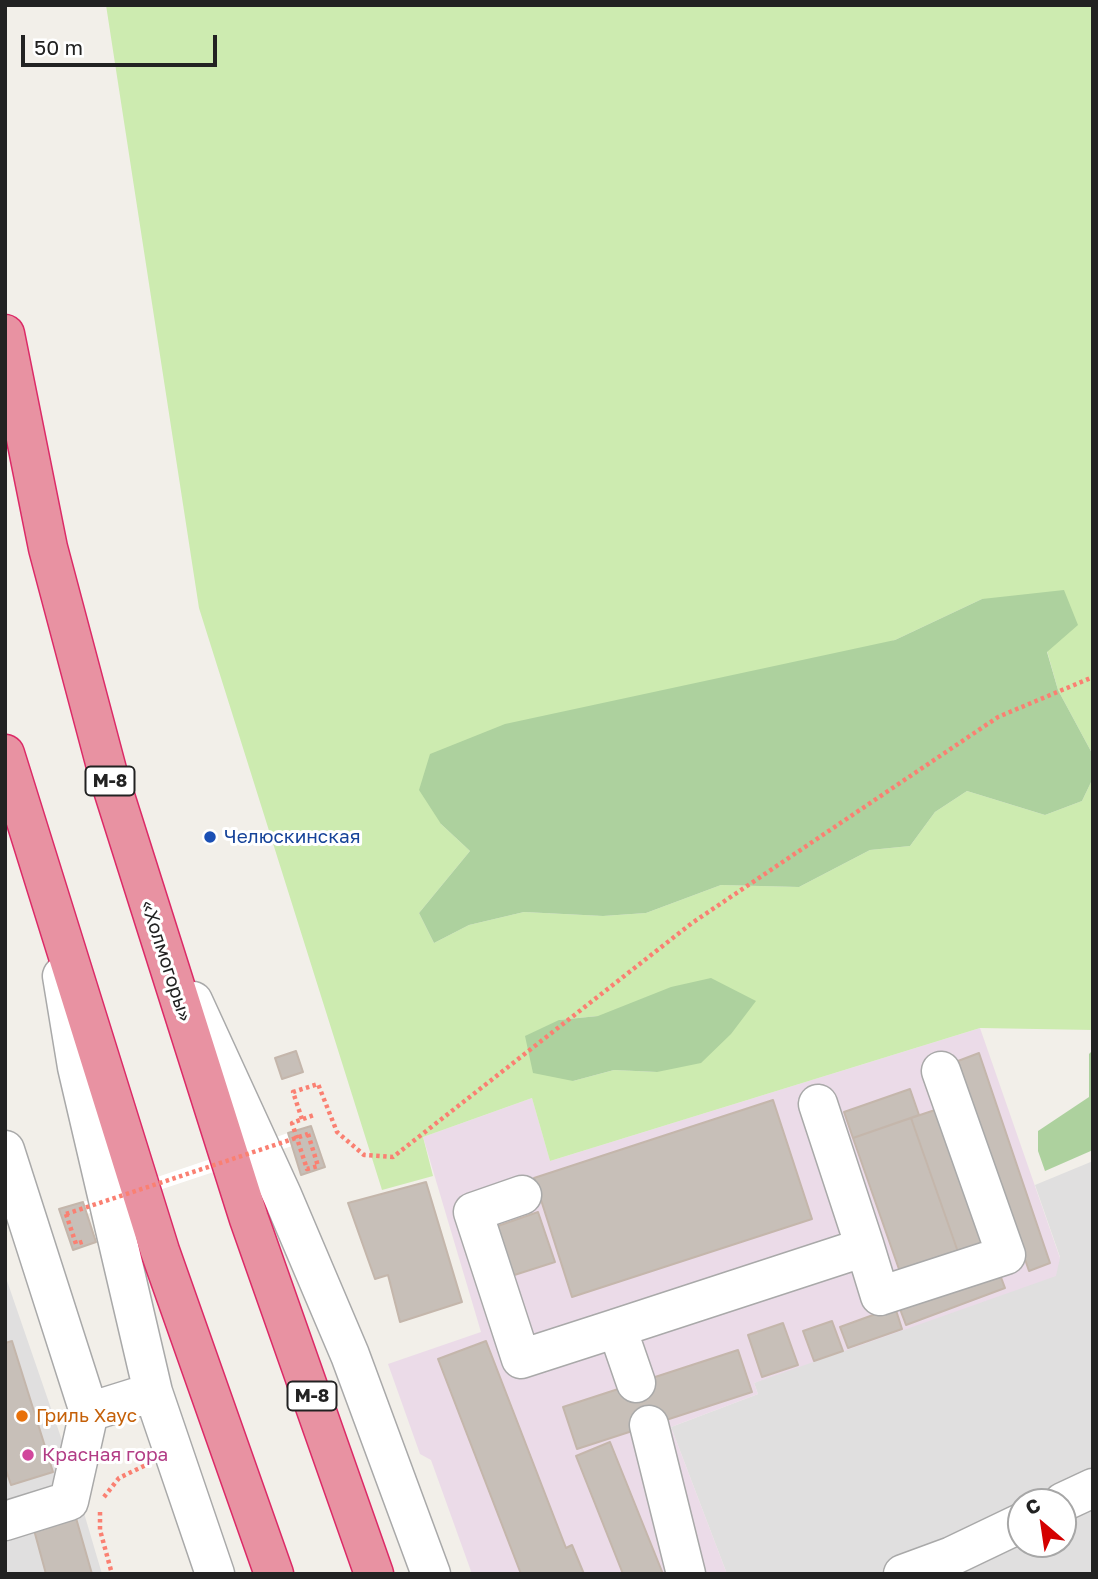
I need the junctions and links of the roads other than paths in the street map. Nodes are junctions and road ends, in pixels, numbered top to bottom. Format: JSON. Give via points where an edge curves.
{"nodes":[{"id":1,"x":5,"y":334,"type":"edge"},
{"id":2,"x":5,"y":754,"type":"edge"},
{"id":3,"x":144,"y":893,"type":"junction"},
{"id":4,"x":48,"y":895,"type":"junction"},
{"id":5,"x":941,"y":1071,"type":"dead end"},
{"id":6,"x":818,"y":1104,"type":"dead end"},
{"id":7,"x":5,"y":1150,"type":"edge"},
{"id":8,"x":522,"y":1195,"type":"dead end"},
{"id":9,"x":865,"y":1247,"type":"junction"},
{"id":10,"x":617,"y":1328,"type":"junction"},
{"id":11,"x":635,"y":1383,"type":"dead end"},
{"id":12,"x":153,"y":1392,"type":"junction"},
{"id":13,"x":89,"y":1412,"type":"junction"},
{"id":14,"x":649,"y":1425,"type":"dead end"},
{"id":15,"x":1093,"y":1488,"type":"edge"},
{"id":16,"x":1077,"y":1495,"type":"edge"},
{"id":17,"x":5,"y":1521,"type":"edge"},
{"id":18,"x":1007,"y":1530,"type":"edge"},
{"id":19,"x":215,"y":1574,"type":"edge"},
{"id":20,"x":274,"y":1574,"type":"edge"},
{"id":21,"x":374,"y":1574,"type":"edge"},
{"id":22,"x":431,"y":1574,"type":"edge"},
{"id":23,"x":687,"y":1574,"type":"edge"},
{"id":24,"x":903,"y":1574,"type":"edge"}],
"edges":[{"from":1,"to":3,"type":"highway","name":"«Холмогоры»","number":"М-8","via":[[48,548]]},
{"from":2,"to":4,"type":"highway"},
{"from":3,"to":21,"type":"highway","name":"«Холмогоры»","number":"М-8","via":[[249,1219]]},
{"from":3,"to":22,"type":"street","via":[[329,1306]]},
{"from":4,"to":12,"type":"street","via":[[77,1068]]},
{"from":4,"to":20,"type":"highway","via":[[160,1251]]},
{"from":5,"to":9,"type":"street","via":[[1006,1255],[880,1296]]},
{"from":6,"to":9,"type":"street"},
{"from":7,"to":13,"type":"street"},
{"from":8,"to":10,"type":"street","via":[[473,1212],[521,1359]]},
{"from":9,"to":10,"type":"street"},
{"from":10,"to":11,"type":"street"},
{"from":12,"to":13,"type":"street"},
{"from":12,"to":19,"type":"street"},
{"from":13,"to":17,"type":"street","via":[[69,1501]]},
{"from":14,"to":23,"type":"street"},
{"from":15,"to":16,"type":"street"},
{"from":18,"to":24,"type":"street"}]}
